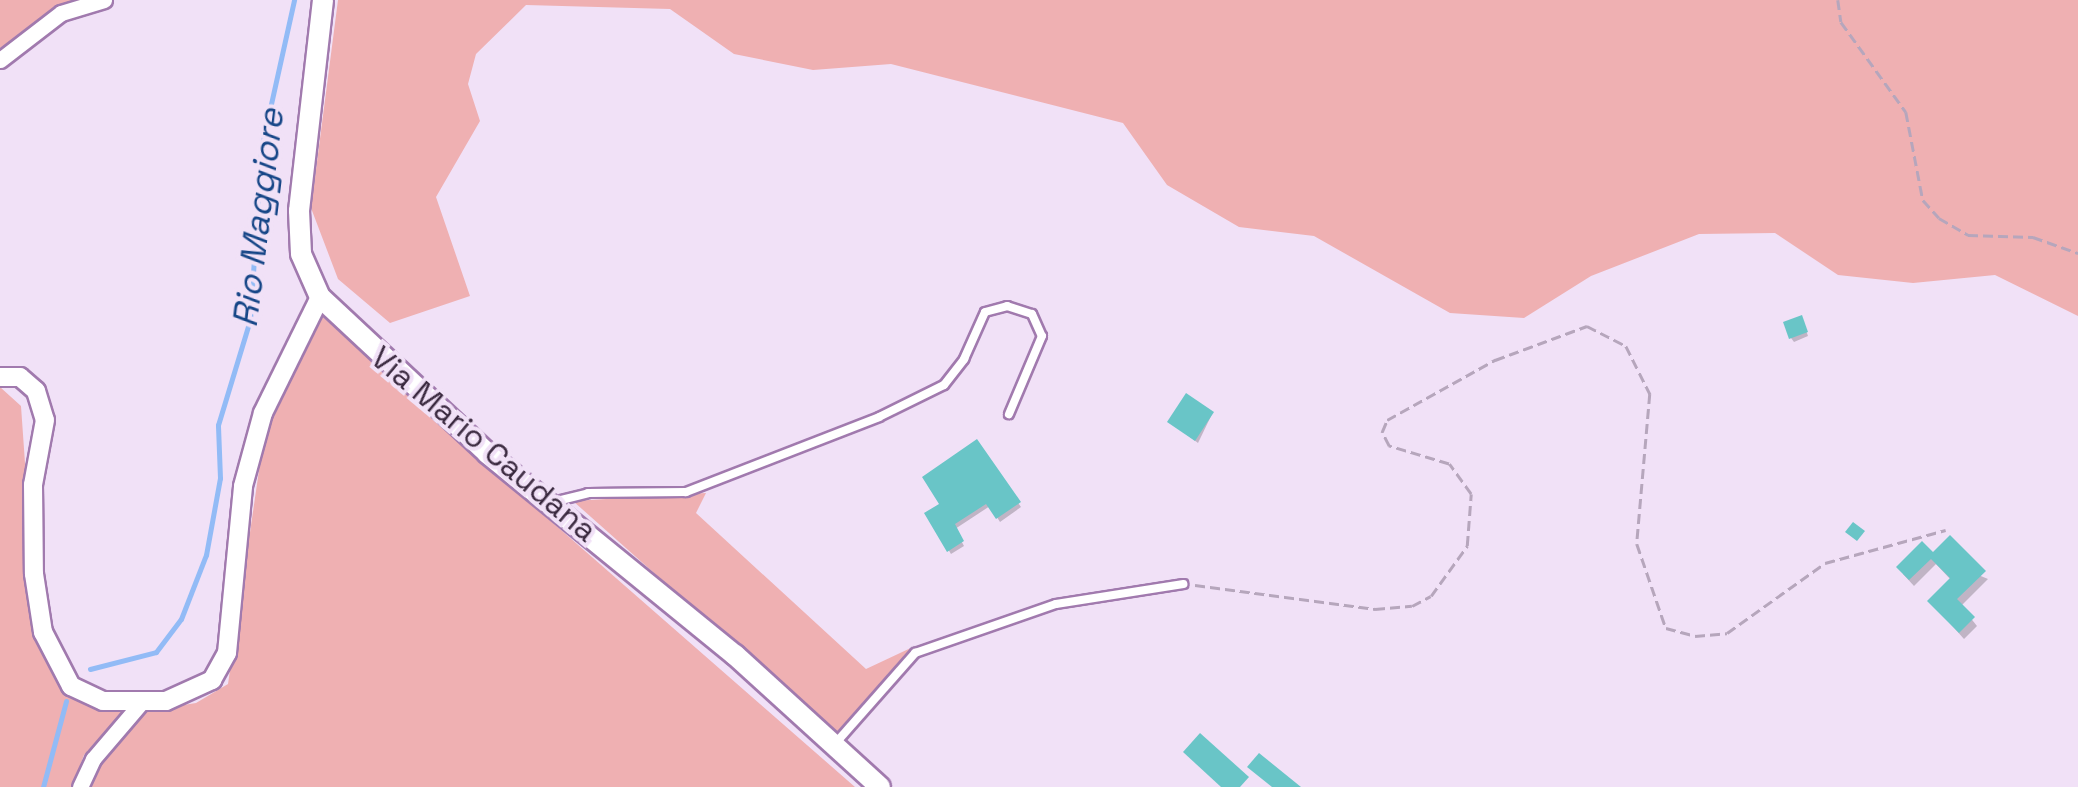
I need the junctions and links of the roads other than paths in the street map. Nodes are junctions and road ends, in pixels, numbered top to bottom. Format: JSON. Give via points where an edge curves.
{"nodes":[{"id":1,"x":104,"y":0,"type":"edge"},
{"id":2,"x":323,"y":0,"type":"edge"},
{"id":3,"x":0,"y":60,"type":"edge"},
{"id":4,"x":320,"y":297,"type":"junction"},
{"id":5,"x":0,"y":377,"type":"edge"},
{"id":6,"x":1009,"y":414,"type":"dead end"},
{"id":7,"x":554,"y":502,"type":"junction"},
{"id":8,"x":1183,"y":584,"type":"road end"},
{"id":9,"x":140,"y":704,"type":"junction"},
{"id":10,"x":834,"y":745,"type":"junction"},
{"id":11,"x":80,"y":787,"type":"edge"},
{"id":12,"x":880,"y":787,"type":"edge"}],
"edges":[{"from":1,"to":3,"type":"street","via":[[61,14]]},
{"from":2,"to":4,"type":"main road","name":"Via Mario Caudana","via":[[299,212],[301,254]]},
{"from":4,"to":7,"type":"main road","name":"Via Mario Caudana","via":[[488,454]]},
{"from":4,"to":9,"type":"street","via":[[270,396],[243,486],[227,653],[212,680],[166,702]]},
{"from":5,"to":9,"type":"street","via":[[20,377],[36,391],[45,420],[33,485],[34,574],[43,632],[71,686],[103,701]]},
{"from":6,"to":7,"type":"lane","via":[[1042,336],[1032,314],[1007,306],[984,312],[964,359],[944,384],[879,418],[686,492],[588,493]]},
{"from":7,"to":10,"type":"main road","name":"Via Mario Caudana"},
{"from":8,"to":10,"type":"lane","via":[[1056,604],[914,653]]},
{"from":9,"to":11,"type":"street","via":[[93,759]]},
{"from":10,"to":12,"type":"main road","name":"Via Mario Caudana"}]}
